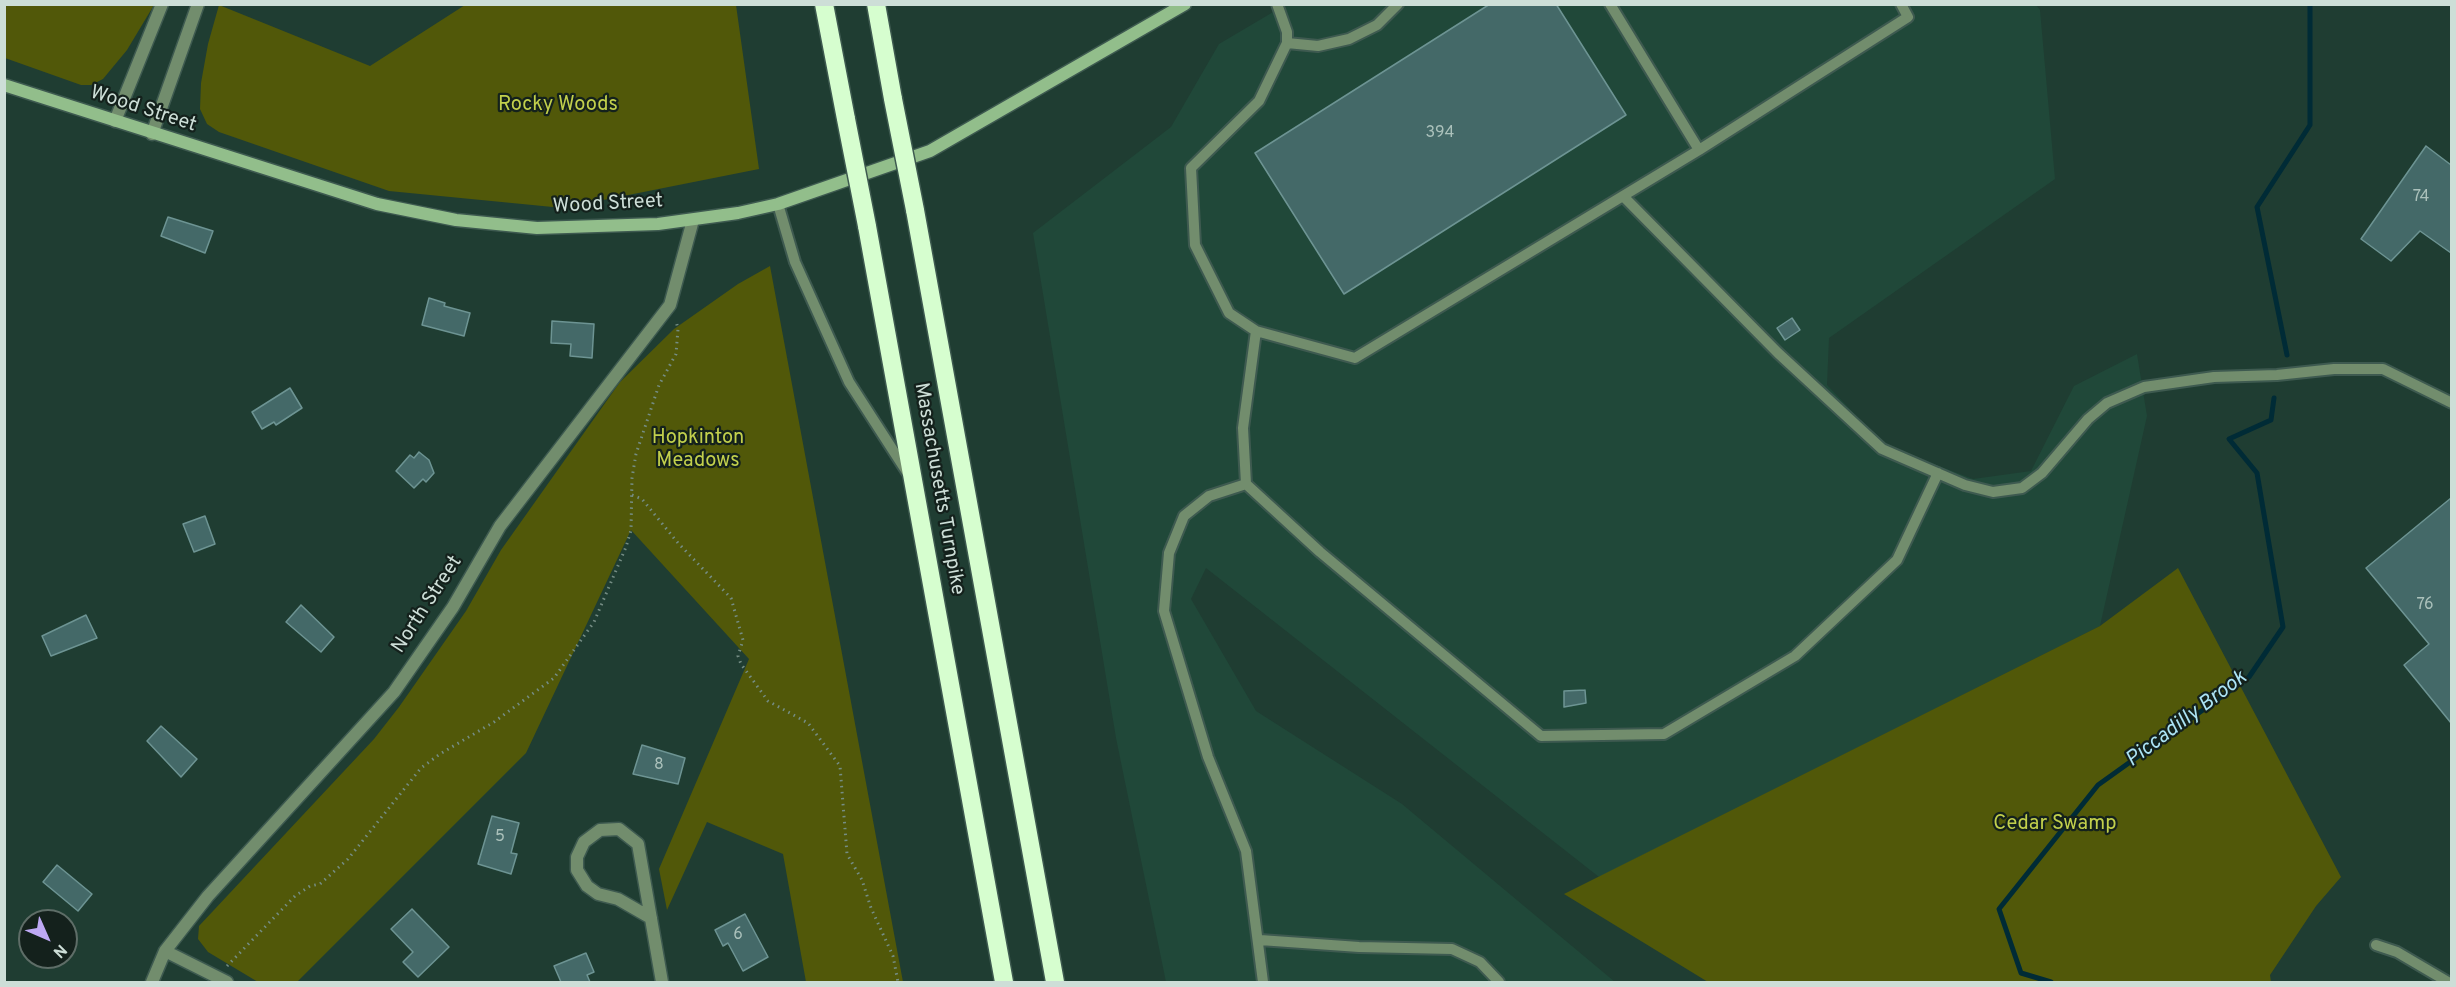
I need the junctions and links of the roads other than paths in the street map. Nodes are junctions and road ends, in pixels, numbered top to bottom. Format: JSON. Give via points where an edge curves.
{"nodes":[{"id":1,"x":162,"y":4,"type":"edge"},
{"id":2,"x":198,"y":4,"type":"edge"},
{"id":3,"x":824,"y":4,"type":"edge"},
{"id":4,"x":876,"y":4,"type":"edge"},
{"id":5,"x":1185,"y":4,"type":"edge"},
{"id":6,"x":1277,"y":4,"type":"edge"},
{"id":7,"x":1398,"y":4,"type":"edge"},
{"id":8,"x":1610,"y":4,"type":"edge"},
{"id":9,"x":1901,"y":4,"type":"edge"},
{"id":10,"x":1287,"y":43,"type":"junction"},
{"id":11,"x":4,"y":85,"type":"edge"},
{"id":12,"x":115,"y":121,"type":"junction"},
{"id":13,"x":152,"y":134,"type":"junction"},
{"id":14,"x":1699,"y":150,"type":"junction"},
{"id":15,"x":1623,"y":196,"type":"junction"},
{"id":16,"x":778,"y":204,"type":"junction"},
{"id":17,"x":693,"y":220,"type":"junction"},
{"id":18,"x":1256,"y":331,"type":"junction"},
{"id":19,"x":2451,"y":403,"type":"edge"},
{"id":20,"x":1938,"y":473,"type":"junction"},
{"id":21,"x":916,"y":484,"type":"junction"},
{"id":22,"x":1246,"y":484,"type":"junction"},
{"id":23,"x":651,"y":918,"type":"junction"},
{"id":24,"x":1260,"y":940,"type":"junction"},
{"id":25,"x":2376,"y":945,"type":"dead end"},
{"id":26,"x":165,"y":951,"type":"junction"},
{"id":27,"x":222,"y":980,"type":"edge"},
{"id":28,"x":152,"y":982,"type":"edge"},
{"id":29,"x":662,"y":982,"type":"edge"},
{"id":30,"x":1004,"y":982,"type":"edge"},
{"id":31,"x":1055,"y":982,"type":"edge"},
{"id":32,"x":1263,"y":982,"type":"edge"},
{"id":33,"x":1499,"y":982,"type":"edge"},
{"id":34,"x":2448,"y":982,"type":"edge"}],
"edges":[{"from":1,"to":12,"type":"street"},
{"from":2,"to":13,"type":"street"},
{"from":3,"to":21,"type":"highway","name":"Massachusetts Turnpike","bridge":true},
{"from":4,"to":31,"type":"highway","name":"Massachusetts Turnpike","bridge":true},
{"from":5,"to":16,"type":"main road","name":"Wood Street","via":[[930,151]]},
{"from":6,"to":10,"type":"lane"},
{"from":7,"to":10,"type":"lane","via":[[1377,25],[1349,39],[1318,45]]},
{"from":8,"to":14,"type":"lane"},
{"from":9,"to":14,"type":"lane","via":[[1908,17]]},
{"from":10,"to":18,"type":"lane","via":[[1259,101],[1191,168],[1195,245],[1229,313]]},
{"from":11,"to":12,"type":"main road","name":"Wood Street"},
{"from":12,"to":13,"type":"main road","name":"Wood Street"},
{"from":13,"to":17,"type":"main road","name":"Wood Street","via":[[338,193],[456,219],[537,228]]},
{"from":14,"to":15,"type":"lane"},
{"from":15,"to":18,"type":"lane","via":[[1356,358]]},
{"from":15,"to":20,"type":"lane","via":[[1778,353],[1882,449]]},
{"from":16,"to":17,"type":"main road","name":"Wood Street"},
{"from":16,"to":21,"type":"lane","via":[[795,262],[849,382]]},
{"from":17,"to":26,"type":"street","name":"North Street","via":[[670,305],[500,526],[453,607],[394,692],[208,896]]},
{"from":18,"to":22,"type":"lane","via":[[1243,428]]},
{"from":19,"to":20,"type":"lane","via":[[2383,369],[2214,377],[2144,387],[2107,403],[2088,419],[2043,473],[2022,488],[1993,492]]},
{"from":20,"to":22,"type":"lane","via":[[1897,560],[1796,656],[1664,734],[1653,735],[1541,736],[1320,552]]},
{"from":21,"to":30,"type":"highway","name":"Massachusetts Turnpike","via":[[949,688]]},
{"from":22,"to":24,"type":"lane","via":[[1209,496],[1184,516],[1169,554],[1164,611],[1208,758],[1246,851]]},
{"from":23,"to":23,"type":"street","via":[[638,844],[619,829],[600,830],[584,842],[577,857],[577,870],[586,886],[598,894],[618,898]]},
{"from":23,"to":29,"type":"street"},
{"from":24,"to":32,"type":"lane"},
{"from":24,"to":33,"type":"lane","via":[[1452,949],[1480,962]]},
{"from":25,"to":34,"type":"lane","via":[[2397,952]]},
{"from":26,"to":27,"type":"street"},
{"from":26,"to":28,"type":"street","name":"North Street"}]}
